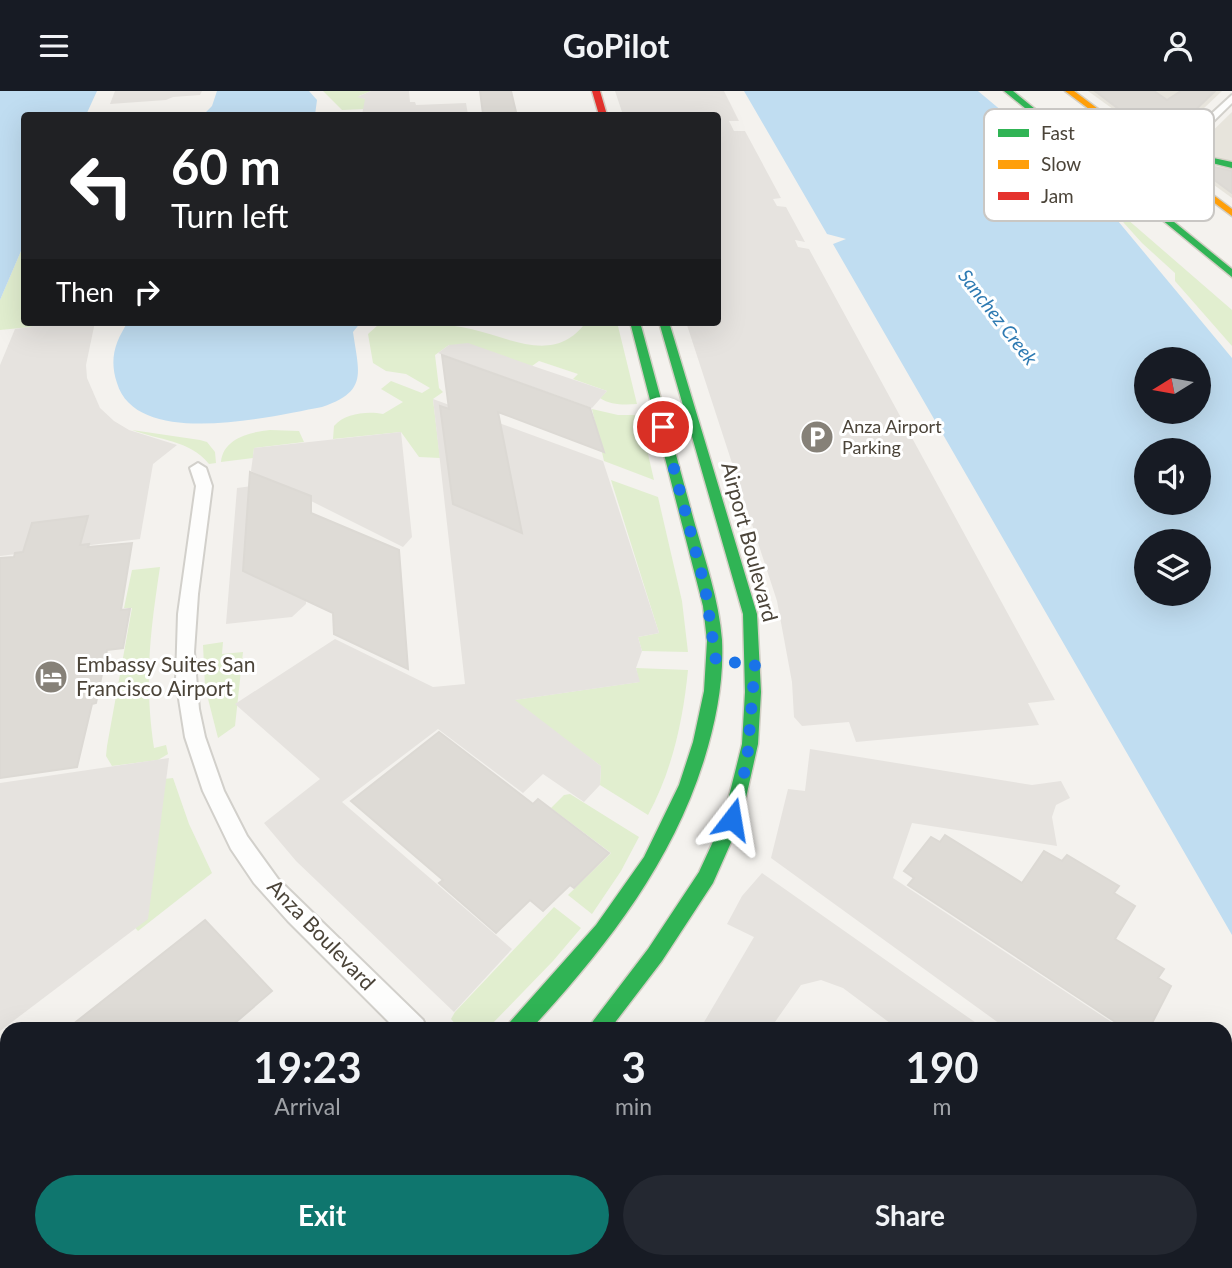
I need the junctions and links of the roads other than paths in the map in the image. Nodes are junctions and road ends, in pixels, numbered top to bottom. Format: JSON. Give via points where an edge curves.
{"nodes":[{"id":1,"x":596,"y":91,"type":"edge"},
{"id":2,"x":1008,"y":91,"type":"edge"},
{"id":3,"x":1069,"y":91,"type":"edge"},
{"id":4,"x":1232,"y":97,"type":"edge"},
{"id":5,"x":1030,"y":109,"type":"edge"},
{"id":6,"x":1093,"y":109,"type":"edge"},
{"id":7,"x":602,"y":112,"type":"edge"},
{"id":8,"x":1214,"y":115,"type":"edge"},
{"id":9,"x":1214,"y":161,"type":"edge"},
{"id":10,"x":1232,"y":165,"type":"edge"},
{"id":11,"x":1214,"y":200,"type":"edge"},
{"id":12,"x":1232,"y":213,"type":"edge"},
{"id":13,"x":1167,"y":221,"type":"edge"},
{"id":14,"x":1232,"y":274,"type":"edge"},
{"id":15,"x":636,"y":326,"type":"edge"},
{"id":16,"x":665,"y":326,"type":"edge"},
{"id":17,"x":689,"y":404,"type":"junction"},
{"id":18,"x":657,"y":406,"type":"junction"},
{"id":19,"x":198,"y":468,"type":"dead end"},
{"id":20,"x":735,"y":663,"type":"junction"},
{"id":21,"x":407,"y":1022,"type":"edge"},
{"id":22,"x":524,"y":1022,"type":"edge"},
{"id":23,"x":602,"y":1022,"type":"edge"}],
"edges":[{"from":1,"to":7,"type":"main road"},
{"from":2,"to":5,"type":"main road"},
{"from":3,"to":6,"type":"main road"},
{"from":4,"to":8,"type":"street"},
{"from":9,"to":10,"type":"main road"},
{"from":11,"to":12,"type":"main road"},
{"from":13,"to":14,"type":"main road"},
{"from":15,"to":18,"type":"main road","name":"Airport Boulevard"},
{"from":16,"to":17,"type":"main road","name":"Airport Boulevard"},
{"from":17,"to":18,"type":"main road"},
{"from":17,"to":20,"type":"main road","name":"Airport Boulevard","via":[[750,614]]},
{"from":18,"to":20,"type":"main road","name":"Airport Boulevard","via":[[705,587]]},
{"from":19,"to":21,"type":"street","name":"Anza Boulevard","via":[[204,486],[185,653],[187,694],[201,758],[228,822],[255,866],[287,905]]},
{"from":20,"to":22,"type":"main road","name":"Airport Boulevard","via":[[662,851],[578,966]]},
{"from":20,"to":23,"type":"main road","name":"Airport Boulevard","via":[[747,762],[732,819],[685,911]]}]}
